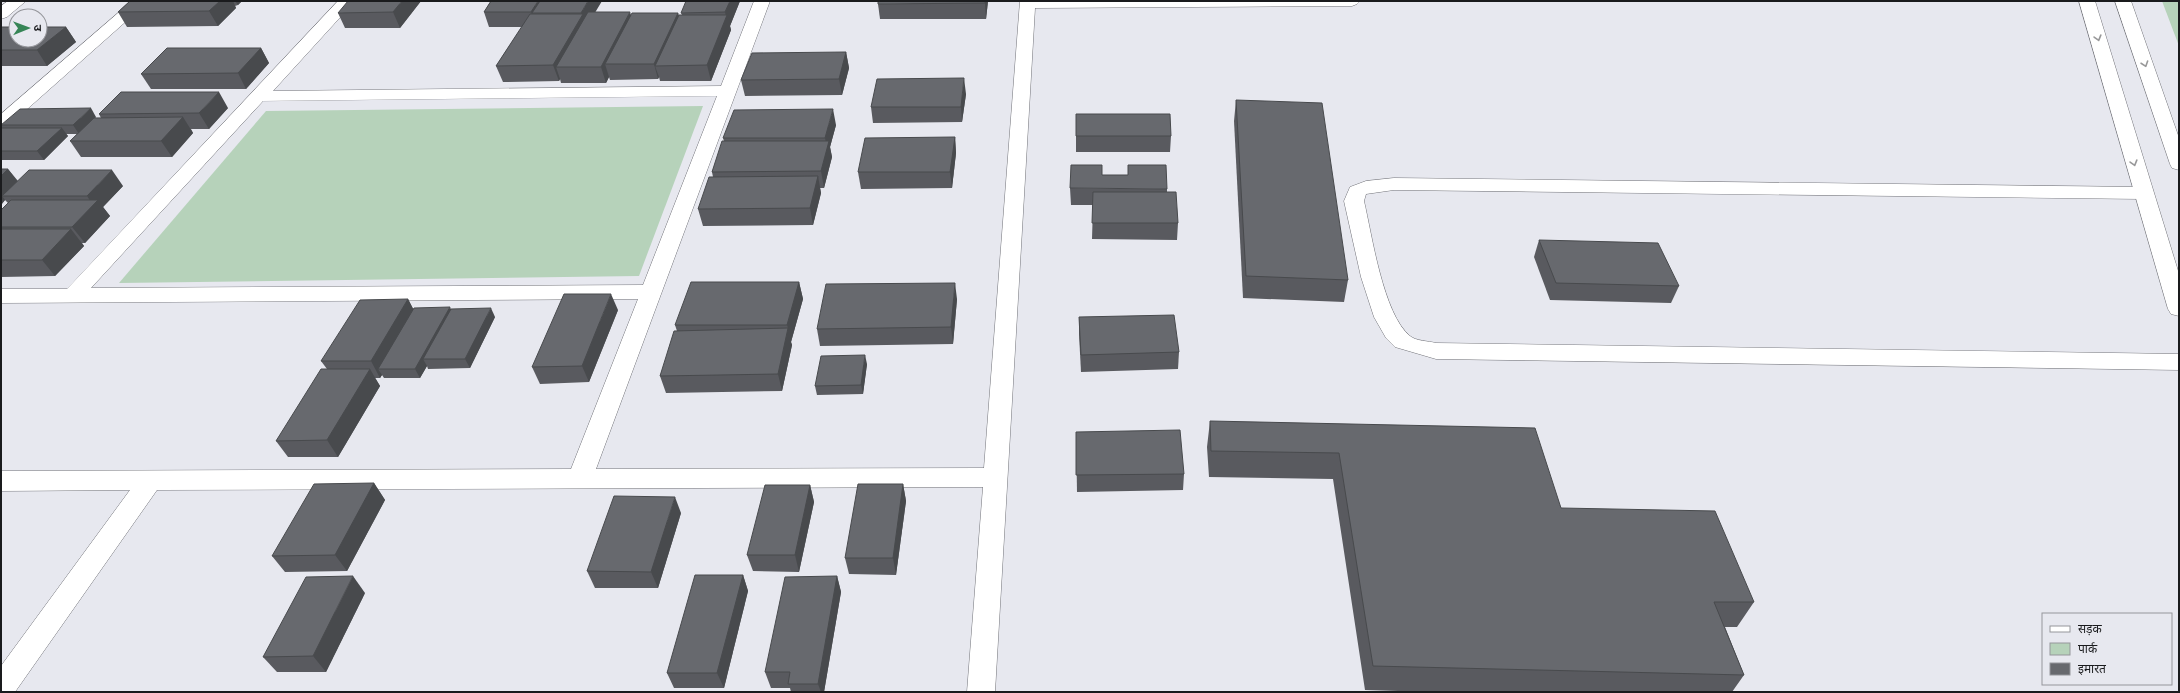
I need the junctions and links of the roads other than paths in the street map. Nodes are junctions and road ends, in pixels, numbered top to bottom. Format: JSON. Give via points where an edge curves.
{"nodes":[{"id":1,"x":18,"y":1,"type":"edge"},
{"id":2,"x":141,"y":1,"type":"edge"},
{"id":3,"x":347,"y":1,"type":"edge"},
{"id":4,"x":762,"y":1,"type":"edge"},
{"id":5,"x":1352,"y":1,"type":"edge"},
{"id":6,"x":2087,"y":1,"type":"edge"},
{"id":7,"x":2123,"y":1,"type":"edge"},
{"id":8,"x":1028,"y":2,"type":"edge"},
{"id":9,"x":1,"y":14,"type":"edge"},
{"id":10,"x":728,"y":91,"type":"junction"},
{"id":11,"x":259,"y":96,"type":"junction"},
{"id":12,"x":1,"y":124,"type":"edge"},
{"id":13,"x":2179,"y":164,"type":"edge"},
{"id":14,"x":2143,"y":193,"type":"junction"},
{"id":15,"x":651,"y":292,"type":"junction"},
{"id":16,"x":74,"y":294,"type":"junction"},
{"id":17,"x":1,"y":296,"type":"edge"},
{"id":18,"x":2179,"y":309,"type":"edge"},
{"id":19,"x":2179,"y":362,"type":"edge"},
{"id":20,"x":996,"y":477,"type":"junction"},
{"id":21,"x":580,"y":478,"type":"junction"},
{"id":22,"x":151,"y":480,"type":"junction"},
{"id":23,"x":1,"y":481,"type":"edge"},
{"id":24,"x":1,"y":689,"type":"edge"},
{"id":25,"x":981,"y":692,"type":"edge"}],
"edges":[{"from":1,"to":9,"type":"street"},
{"from":2,"to":12,"type":"street"},
{"from":3,"to":11,"type":"street"},
{"from":4,"to":10,"type":"street"},
{"from":5,"to":8,"type":"street"},
{"from":6,"to":14,"type":"street","one_way":true},
{"from":7,"to":13,"type":"street","one_way":true},
{"from":8,"to":20,"type":"street"},
{"from":10,"to":11,"type":"street"},
{"from":10,"to":15,"type":"street"},
{"from":11,"to":16,"type":"street"},
{"from":14,"to":18,"type":"street"},
{"from":14,"to":19,"type":"street","via":[[1394,184],[1366,187],[1357,191],[1354,201],[1380,306],[1388,326],[1403,342],[1436,351]]},
{"from":15,"to":16,"type":"street"},
{"from":15,"to":21,"type":"street"},
{"from":16,"to":17,"type":"street"},
{"from":20,"to":21,"type":"street"},
{"from":20,"to":25,"type":"street"},
{"from":21,"to":22,"type":"street"},
{"from":22,"to":23,"type":"street"},
{"from":22,"to":24,"type":"street"}]}
